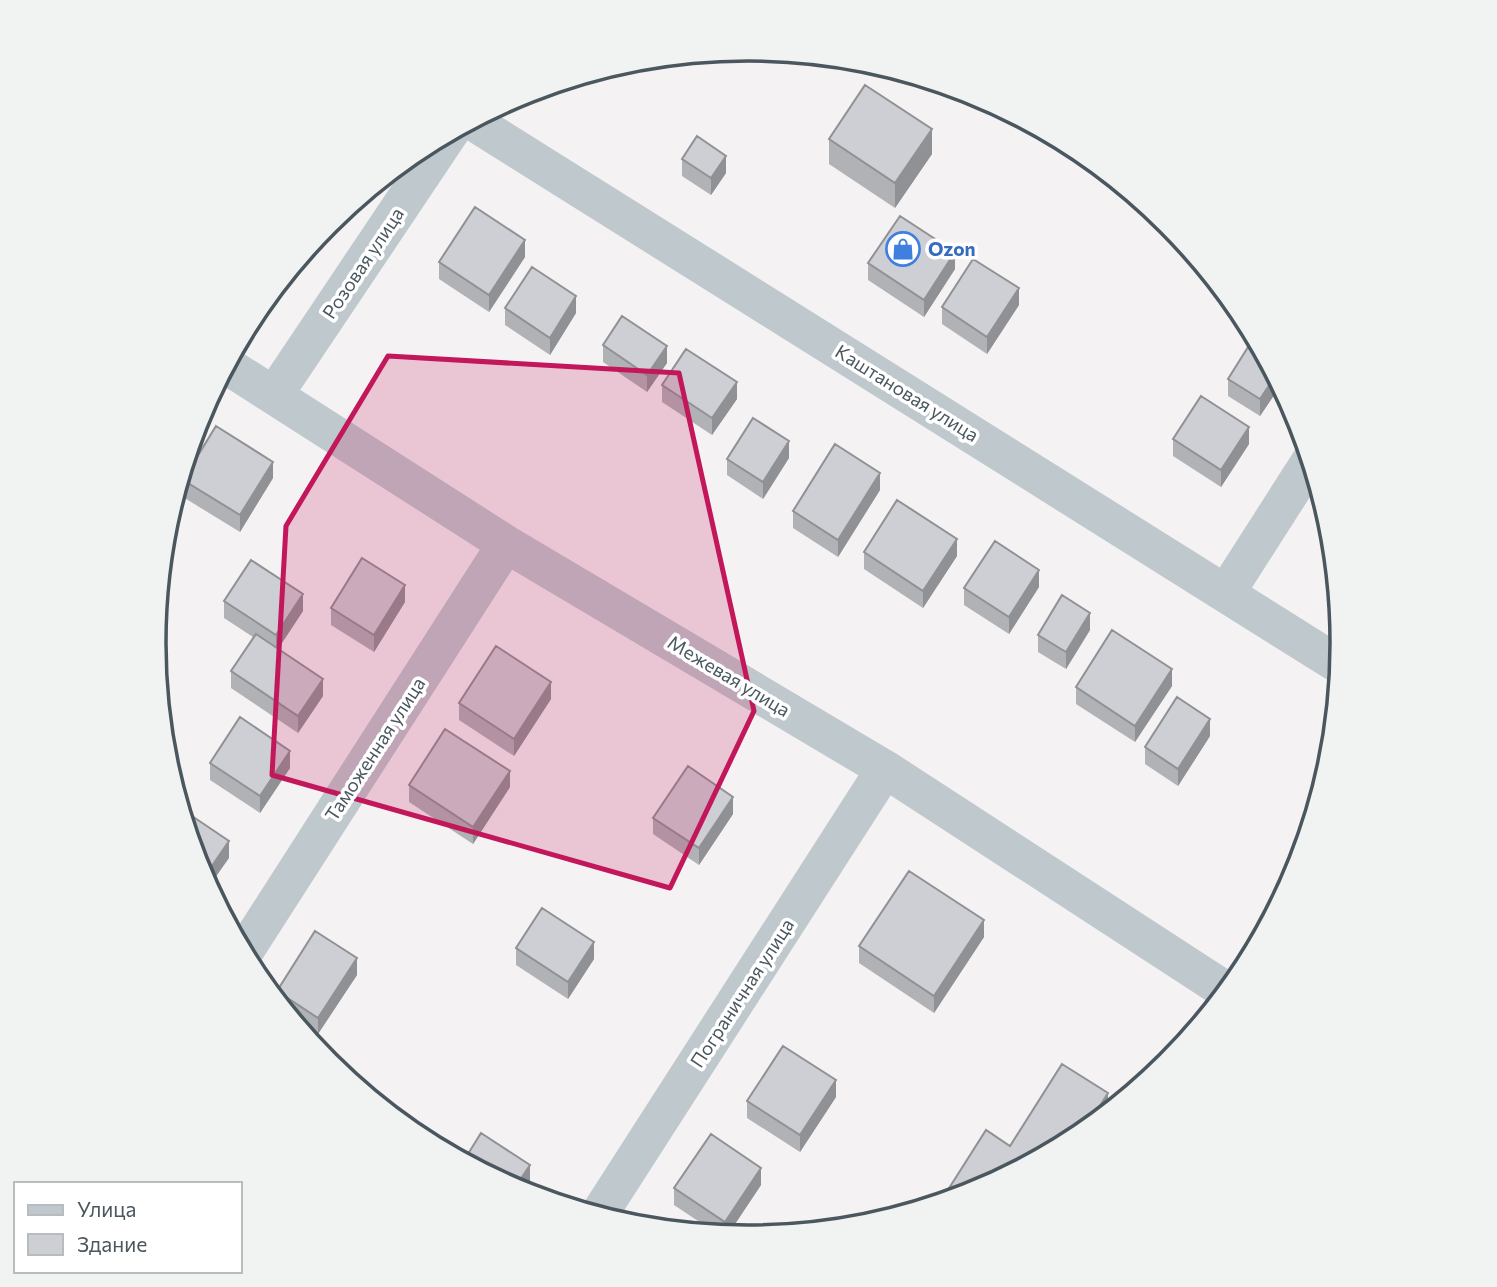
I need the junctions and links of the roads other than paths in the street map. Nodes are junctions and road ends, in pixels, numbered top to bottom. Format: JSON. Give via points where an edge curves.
{"nodes":[{"id":1,"x":480,"y":127,"type":"edge"},
{"id":2,"x":437,"y":151,"type":"edge"},
{"id":3,"x":234,"y":370,"type":"edge"},
{"id":4,"x":274,"y":395,"type":"junction"},
{"id":5,"x":1304,"y":470,"type":"edge"},
{"id":6,"x":506,"y":544,"type":"junction"},
{"id":7,"x":1226,"y":593,"type":"junction"},
{"id":8,"x":1331,"y":659,"type":"edge"},
{"id":9,"x":885,"y":769,"type":"junction"},
{"id":10,"x":250,"y":944,"type":"edge"},
{"id":11,"x":1219,"y":986,"type":"edge"},
{"id":12,"x":604,"y":1207,"type":"edge"}],
"edges":[{"from":1,"to":7,"type":"street","name":"Каштановая улица"},
{"from":2,"to":4,"type":"street","name":"Розовая улица"},
{"from":3,"to":4,"type":"street","name":"Межевая улица"},
{"from":4,"to":6,"type":"street","name":"Межевая улица"},
{"from":5,"to":7,"type":"street"},
{"from":6,"to":9,"type":"street","name":"Межевая улица"},
{"from":6,"to":10,"type":"street","name":"Таможенная улица"},
{"from":7,"to":8,"type":"street","name":"Каштановая улица"},
{"from":9,"to":11,"type":"street","name":"Межевая улица"},
{"from":9,"to":12,"type":"street","name":"Пограничная улица"}]}
